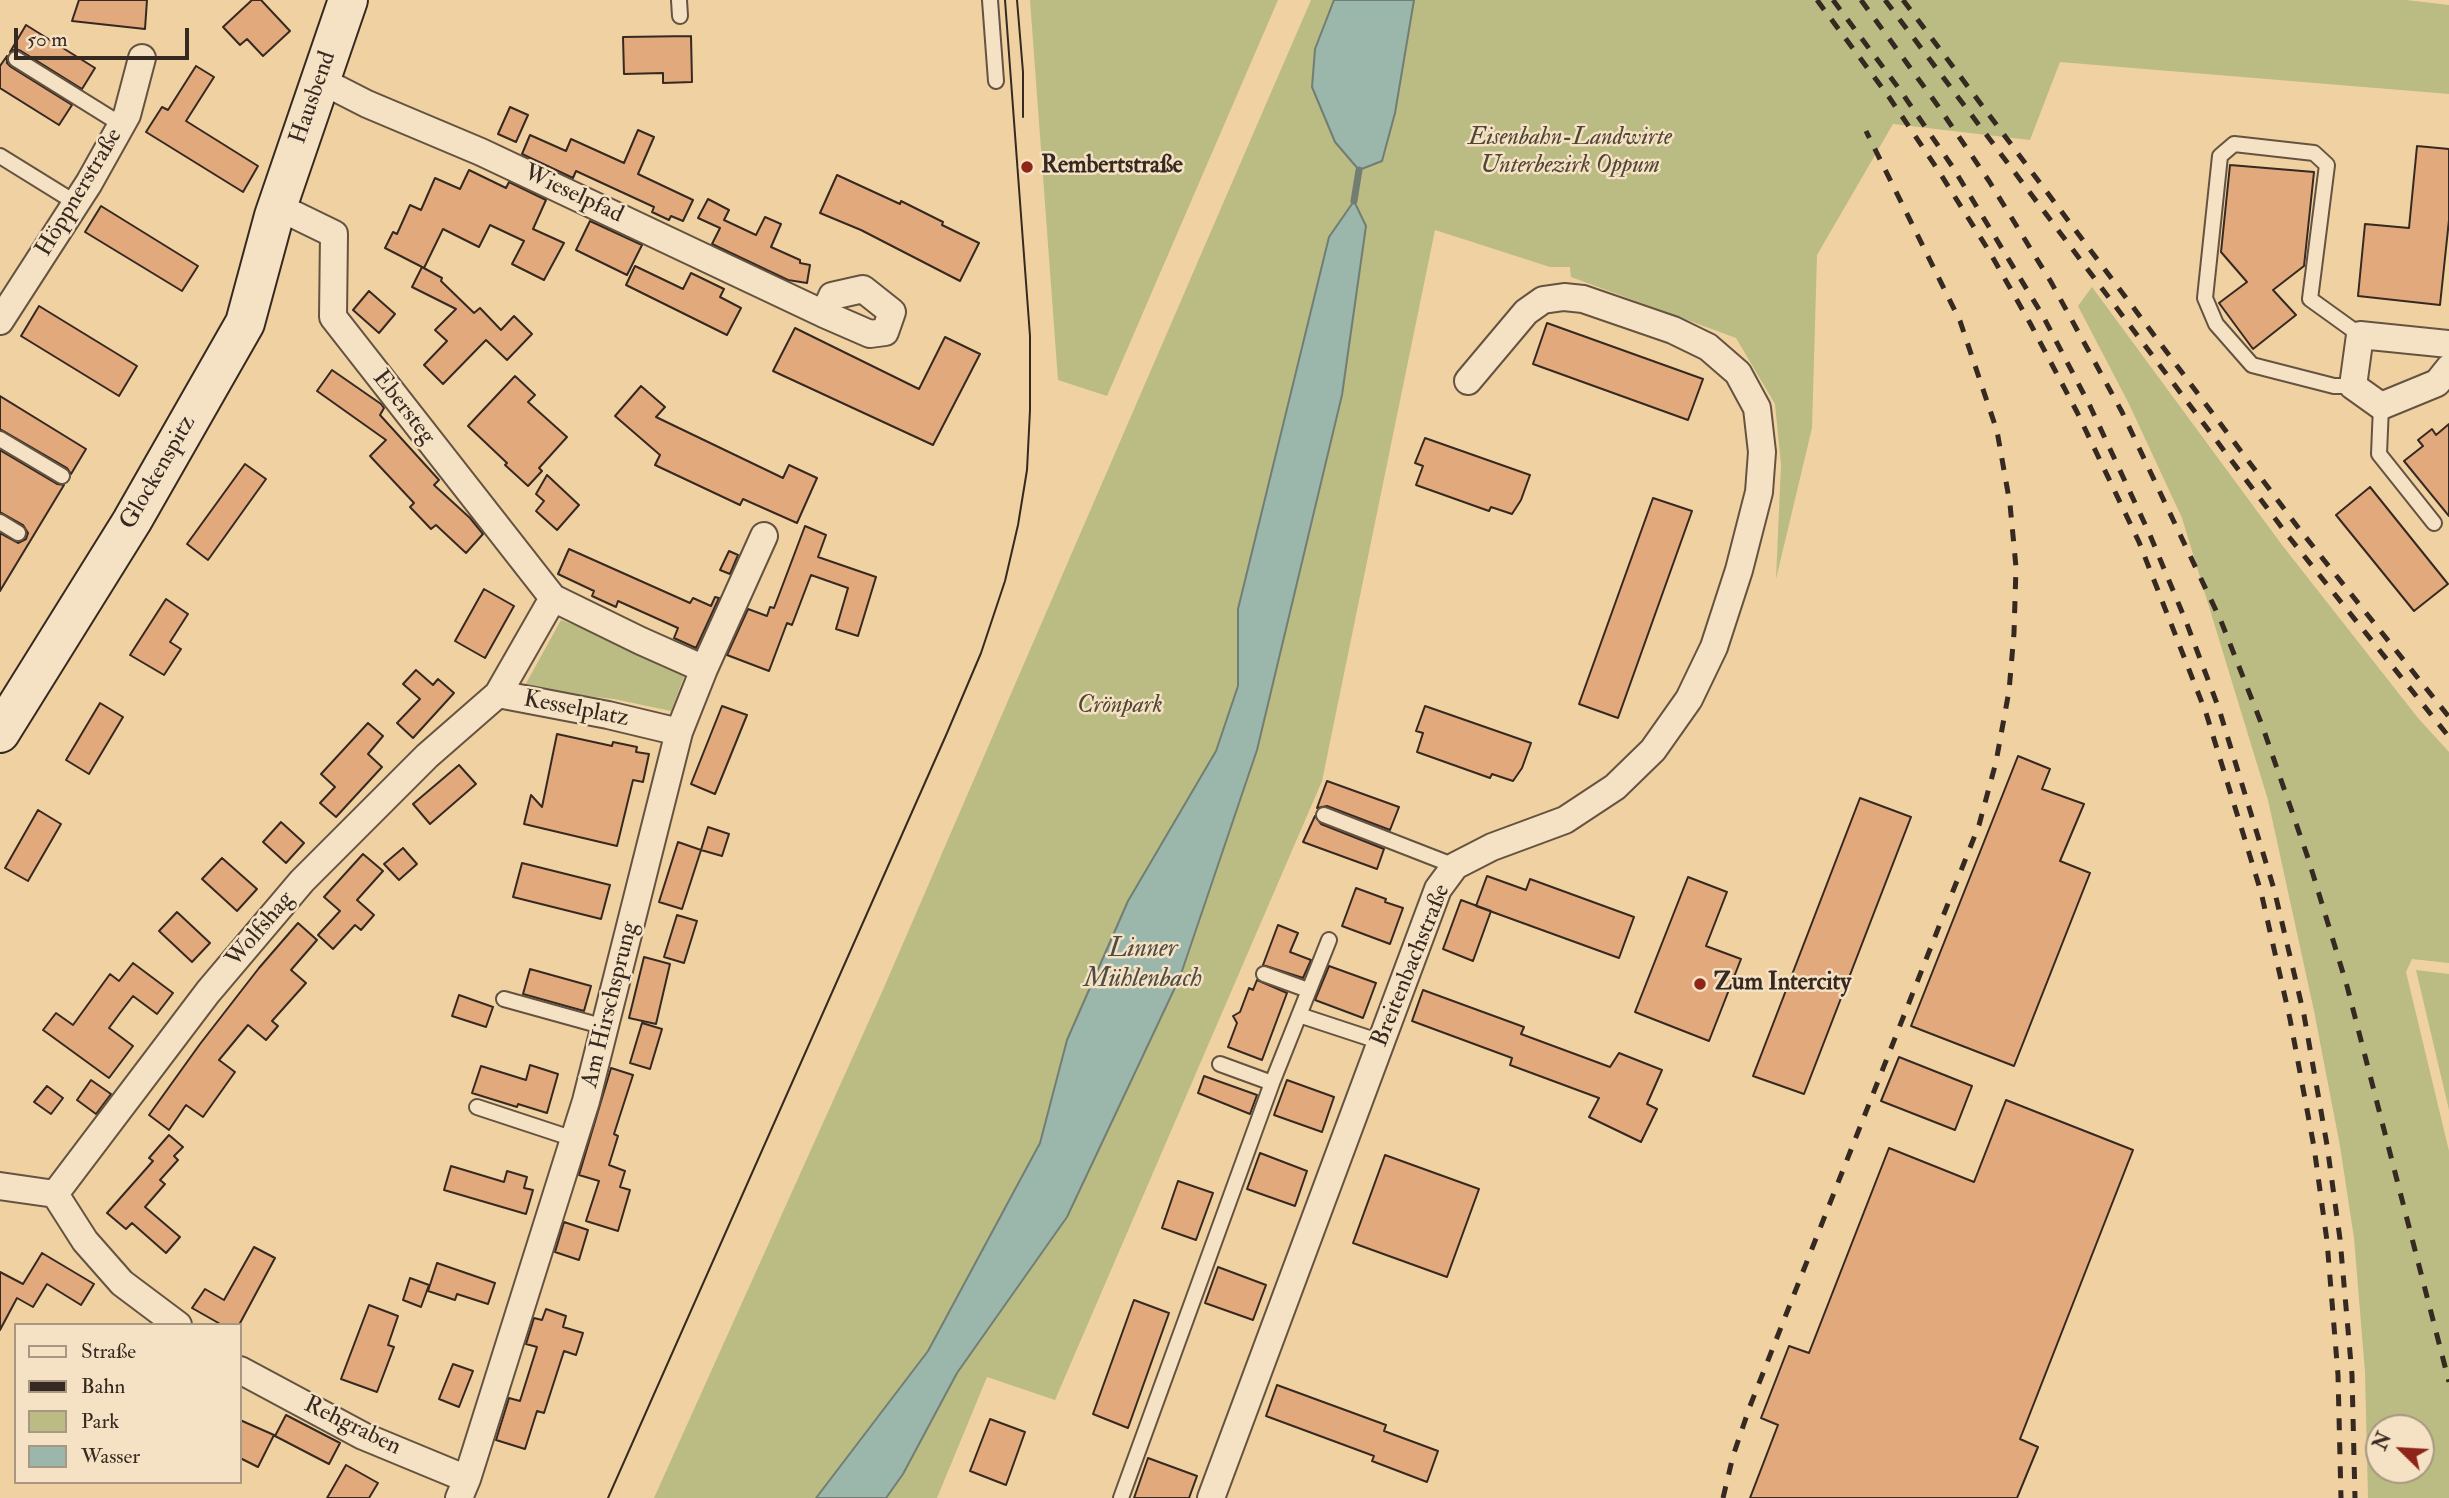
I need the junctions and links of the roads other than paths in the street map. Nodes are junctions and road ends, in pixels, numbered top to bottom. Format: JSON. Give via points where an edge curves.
{"nodes":[{"id":1,"x":348,"y":0,"type":"edge"},
{"id":2,"x":679,"y":0,"type":"edge"},
{"id":3,"x":990,"y":0,"type":"edge"},
{"id":4,"x":680,"y":16,"type":"dead end"},
{"id":5,"x":142,"y":58,"type":"dead end"},
{"id":6,"x":16,"y":59,"type":"dead end"},
{"id":7,"x":320,"y":80,"type":"junction"},
{"id":8,"x":996,"y":81,"type":"dead end"},
{"id":9,"x":121,"y":125,"type":"junction"},
{"id":10,"x":0,"y":156,"type":"edge"},
{"id":11,"x":75,"y":203,"type":"junction"},
{"id":12,"x":288,"y":205,"type":"junction"},
{"id":13,"x":824,"y":314,"type":"dead end"},
{"id":14,"x":0,"y":321,"type":"edge"},
{"id":15,"x":2360,"y":335,"type":"junction"},
{"id":16,"x":2449,"y":344,"type":"edge"},
{"id":17,"x":2449,"y":368,"type":"edge"},
{"id":18,"x":1468,"y":381,"type":"dead end"},
{"id":19,"x":2353,"y":386,"type":"junction"},
{"id":20,"x":2381,"y":406,"type":"junction"},
{"id":21,"x":0,"y":439,"type":"edge"},
{"id":22,"x":62,"y":476,"type":"dead end"},
{"id":23,"x":0,"y":522,"type":"edge"},
{"id":24,"x":2434,"y":523,"type":"dead end"},
{"id":25,"x":18,"y":533,"type":"dead end"},
{"id":26,"x":764,"y":536,"type":"dead end"},
{"id":27,"x":553,"y":598,"type":"junction"},
{"id":28,"x":704,"y":669,"type":"junction"},
{"id":29,"x":498,"y":694,"type":"junction"},
{"id":30,"x":679,"y":732,"type":"junction"},
{"id":31,"x":0,"y":733,"type":"edge"},
{"id":32,"x":1324,"y":815,"type":"dead end"},
{"id":33,"x":1455,"y":866,"type":"junction"},
{"id":34,"x":1329,"y":940,"type":"dead end"},
{"id":35,"x":1264,"y":974,"type":"dead end"},
{"id":36,"x":1308,"y":990,"type":"junction"},
{"id":37,"x":503,"y":999,"type":"dead end"},
{"id":38,"x":1298,"y":1015,"type":"junction"},
{"id":39,"x":605,"y":1027,"type":"junction"},
{"id":40,"x":1381,"y":1042,"type":"junction"},
{"id":41,"x":1220,"y":1064,"type":"dead end"},
{"id":42,"x":1272,"y":1083,"type":"junction"},
{"id":43,"x":477,"y":1107,"type":"dead end"},
{"id":44,"x":574,"y":1139,"type":"junction"},
{"id":45,"x":0,"y":1186,"type":"edge"},
{"id":46,"x":55,"y":1194,"type":"junction"},
{"id":47,"x":175,"y":1323,"type":"edge"},
{"id":48,"x":242,"y":1371,"type":"edge"},
{"id":49,"x":463,"y":1488,"type":"edge"},
{"id":50,"x":1121,"y":1498,"type":"edge"},
{"id":51,"x":1211,"y":1498,"type":"edge"}],
"edges":[{"from":1,"to":7,"type":"main road","name":"Hausbend"},
{"from":2,"to":4,"type":"lane"},
{"from":3,"to":8,"type":"lane"},
{"from":5,"to":9,"type":"street","name":"Höppnerstraße"},
{"from":6,"to":9,"type":"lane"},
{"from":7,"to":12,"type":"main road","name":"Hausbend"},
{"from":7,"to":13,"type":"street","name":"Wieselpfad"},
{"from":9,"to":11,"type":"street","name":"Höppnerstraße"},
{"from":10,"to":11,"type":"lane"},
{"from":11,"to":14,"type":"street","name":"Höppnerstraße"},
{"from":12,"to":27,"type":"street","name":"Ebersteg","via":[[334,234],[333,317]]},
{"from":12,"to":31,"type":"main road","name":"Glockenspitz","via":[[245,323],[132,521]]},
{"from":15,"to":16,"type":"street"},
{"from":15,"to":19,"type":"street"},
{"from":15,"to":19,"type":"lane","via":[[2310,299],[2327,165],[2314,153],[2234,144],[2220,156],[2206,285],[2205,298],[2216,324],[2252,365],[2334,386]]},
{"from":17,"to":20,"type":"street","via":[[2437,383]]},
{"from":18,"to":33,"type":"street","name":"Breitenbachstraße","via":[[1526,312],[1543,300],[1583,299],[1709,347],[1738,373],[1757,408],[1762,452],[1759,492],[1714,647],[1689,699],[1653,750],[1615,787],[1565,820]]},
{"from":19,"to":20,"type":"street"},
{"from":20,"to":24,"type":"lane","via":[[2379,454]]},
{"from":21,"to":22,"type":"lane"},
{"from":23,"to":25,"type":"lane"},
{"from":26,"to":28,"type":"street","name":"Am Hirschsprung"},
{"from":27,"to":28,"type":"street"},
{"from":27,"to":29,"type":"street","name":"Kesselplatz"},
{"from":28,"to":30,"type":"street","name":"Am Hirschsprung"},
{"from":29,"to":30,"type":"street","name":"Kesselplatz"},
{"from":29,"to":46,"type":"street","name":"Wolfshag","via":[[427,756],[302,881],[208,992]]},
{"from":30,"to":39,"type":"street","name":"Am Hirschsprung"},
{"from":32,"to":33,"type":"lane"},
{"from":33,"to":40,"type":"street","name":"Breitenbachstraße","via":[[1438,889]]},
{"from":34,"to":36,"type":"lane"},
{"from":35,"to":36,"type":"lane"},
{"from":36,"to":38,"type":"lane"},
{"from":37,"to":39,"type":"lane"},
{"from":38,"to":40,"type":"lane"},
{"from":38,"to":42,"type":"lane"},
{"from":39,"to":44,"type":"street","name":"Am Hirschsprung"},
{"from":40,"to":51,"type":"street","name":"Breitenbachstraße"},
{"from":41,"to":42,"type":"lane"},
{"from":42,"to":50,"type":"lane"},
{"from":43,"to":44,"type":"lane"},
{"from":44,"to":49,"type":"street","name":"Am Hirschsprung"},
{"from":45,"to":46,"type":"street"},
{"from":46,"to":47,"type":"street","via":[[85,1241],[122,1283]]},
{"from":48,"to":49,"type":"street","name":"Rehgraben"}]}
